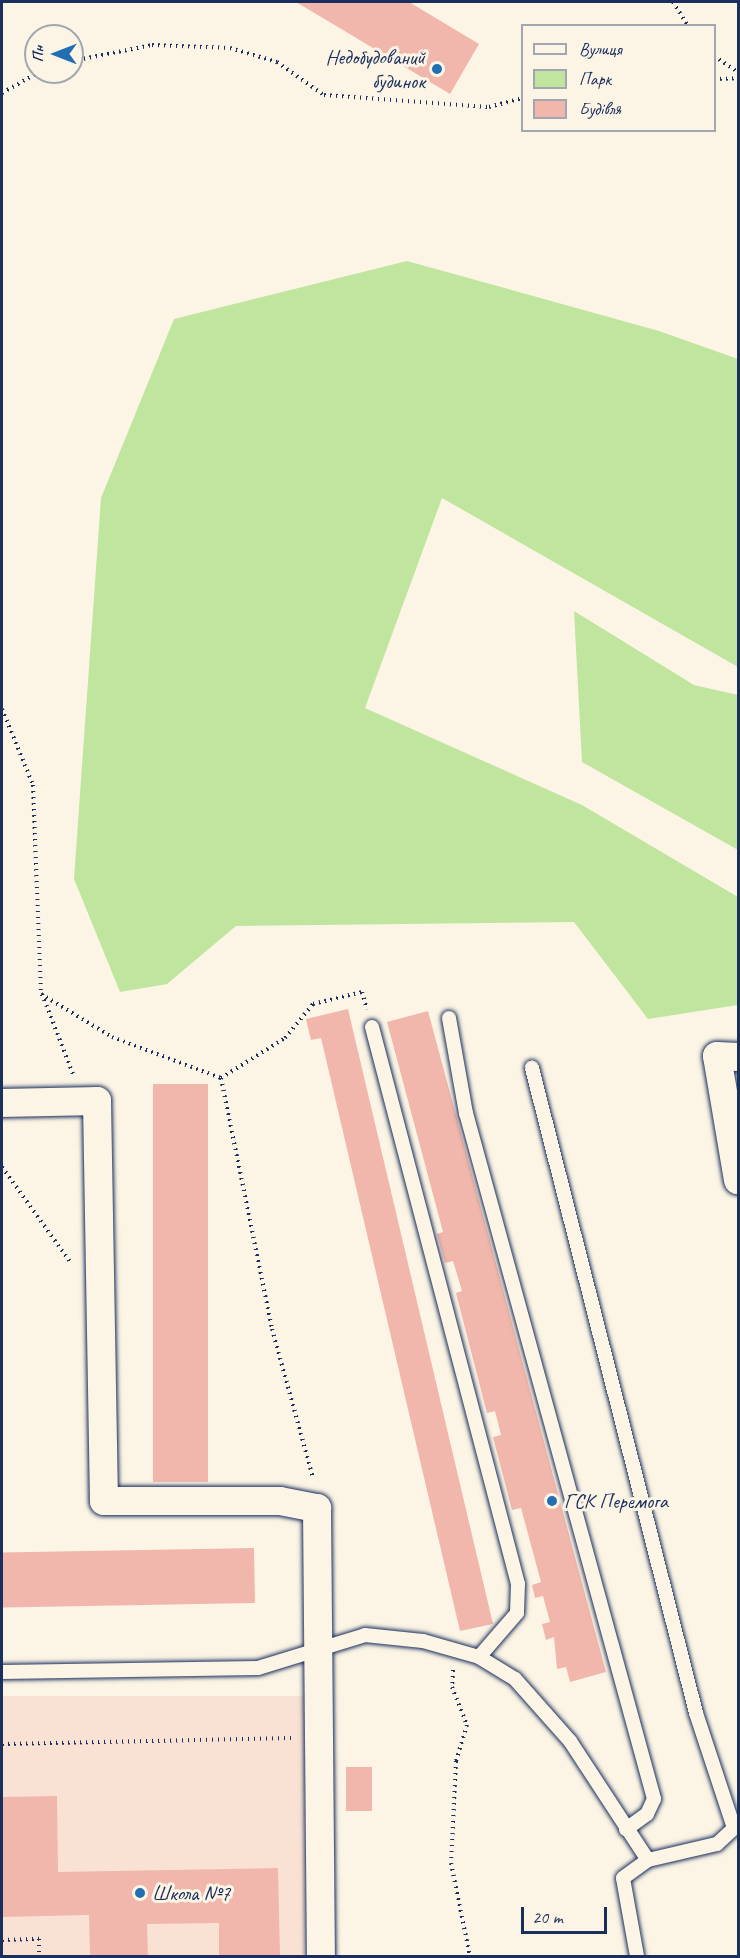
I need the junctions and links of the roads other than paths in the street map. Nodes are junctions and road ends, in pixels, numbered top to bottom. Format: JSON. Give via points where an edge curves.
{"nodes":[{"id":1,"x":448,"y":1018,"type":"dead end"},
{"id":2,"x":372,"y":1027,"type":"road end"},
{"id":3,"x":728,"y":1057,"type":"edge"},
{"id":4,"x":532,"y":1068,"type":"dead end"},
{"id":5,"x":2,"y":1103,"type":"edge"},
{"id":6,"x":738,"y":1180,"type":"edge"},
{"id":7,"x":316,"y":1647,"type":"junction"},
{"id":8,"x":479,"y":1657,"type":"junction"},
{"id":9,"x":2,"y":1672,"type":"edge"},
{"id":10,"x":736,"y":1828,"type":"edge"},
{"id":11,"x":626,"y":1829,"type":"junction"},
{"id":12,"x":648,"y":1860,"type":"junction"},
{"id":13,"x":321,"y":1956,"type":"edge"},
{"id":14,"x":637,"y":1956,"type":"edge"}],
"edges":[{"from":1,"to":11,"type":"lane","via":[[466,1113],[654,1799],[647,1814]]},
{"from":2,"to":8,"type":"lane","via":[[518,1584],[512,1621]]},
{"from":3,"to":6,"type":"street"},
{"from":4,"to":10,"type":"lane","via":[[696,1713]]},
{"from":5,"to":7,"type":"street","via":[[97,1101],[104,1501],[280,1501],[317,1508]]},
{"from":7,"to":8,"type":"lane","via":[[365,1635],[460,1649]]},
{"from":7,"to":9,"type":"lane","via":[[279,1665],[258,1668]]},
{"from":7,"to":13,"type":"street"},
{"from":8,"to":11,"type":"lane","via":[[514,1679],[570,1741]]},
{"from":10,"to":12,"type":"lane","via":[[717,1845]]},
{"from":11,"to":12,"type":"lane"},
{"from":12,"to":14,"type":"lane","via":[[623,1878]]}]}
